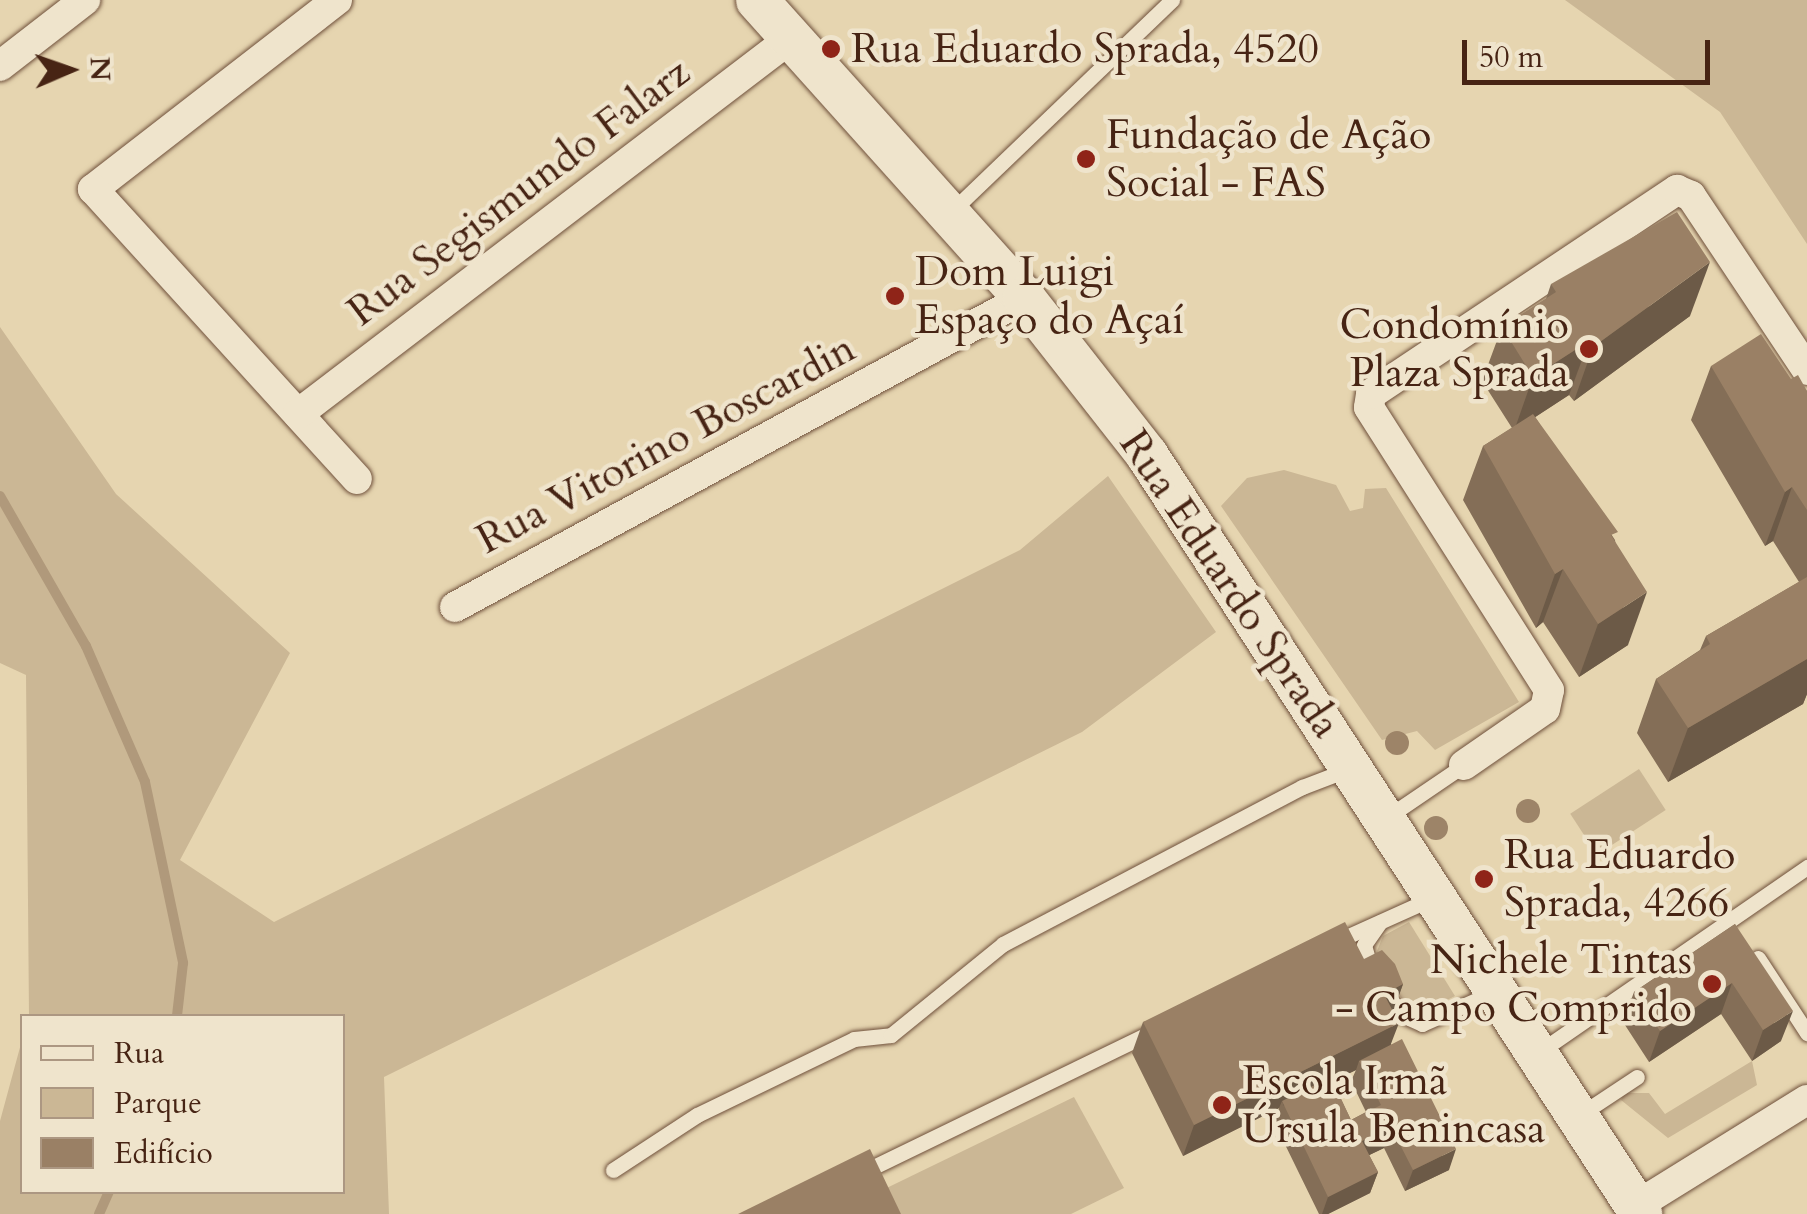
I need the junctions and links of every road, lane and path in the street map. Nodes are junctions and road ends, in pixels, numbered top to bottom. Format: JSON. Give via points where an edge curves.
{"nodes":[{"id":1,"x":85,"y":0,"type":"edge"},
{"id":2,"x":337,"y":0,"type":"edge"},
{"id":3,"x":757,"y":0,"type":"edge"},
{"id":4,"x":1172,"y":0,"type":"edge"},
{"id":5,"x":791,"y":38,"type":"junction"},
{"id":6,"x":0,"y":66,"type":"edge"},
{"id":7,"x":950,"y":214,"type":"junction"},
{"id":8,"x":1024,"y":298,"type":"junction"},
{"id":9,"x":1807,"y":370,"type":"edge"},
{"id":10,"x":298,"y":414,"type":"junction"},
{"id":11,"x":358,"y":479,"type":"dead end"},
{"id":12,"x":455,"y":607,"type":"dead end"},
{"id":13,"x":1464,"y":765,"type":"joint"},
{"id":14,"x":1353,"y":768,"type":"junction"},
{"id":15,"x":1386,"y":818,"type":"junction"},
{"id":16,"x":1807,"y":868,"type":"edge"},
{"id":17,"x":1436,"y":896,"type":"junction"},
{"id":18,"x":1383,"y":919,"type":"junction"},
{"id":19,"x":1312,"y":954,"type":"edge"},
{"id":20,"x":1758,"y":958,"type":"edge"},
{"id":21,"x":1497,"y":990,"type":"junction"},
{"id":22,"x":1169,"y":1023,"type":"edge"},
{"id":23,"x":1807,"y":1034,"type":"edge"},
{"id":24,"x":1538,"y":1053,"type":"junction"},
{"id":25,"x":1637,"y":1077,"type":"dead end"},
{"id":26,"x":1807,"y":1100,"type":"edge"},
{"id":27,"x":1578,"y":1116,"type":"junction"},
{"id":28,"x":613,"y":1170,"type":"dead end"},
{"id":29,"x":848,"y":1179,"type":"edge"},
{"id":30,"x":1639,"y":1210,"type":"edge"}],
"edges":[{"from":1,"to":6,"type":"street"},
{"from":2,"to":10,"type":"street","via":[[93,188]]},
{"from":3,"to":5,"type":"main road","name":"Rua Eduardo Sprada"},
{"from":4,"to":7,"type":"lane"},
{"from":5,"to":7,"type":"main road","name":"Rua Eduardo Sprada"},
{"from":5,"to":10,"type":"street","name":"Rua Segismundo Falarz"},
{"from":7,"to":8,"type":"main road","name":"Rua Eduardo Sprada"},
{"from":8,"to":12,"type":"street","name":"Rua Vitorino Boscardin"},
{"from":8,"to":14,"type":"main road","name":"Rua Eduardo Sprada","via":[[1180,502]]},
{"from":9,"to":13,"type":"street","via":[[1691,196],[1678,190],[1371,394],[1369,407],[1549,690],[1545,709]]},
{"from":10,"to":11,"type":"street"},
{"from":13,"to":15,"type":"lane"},
{"from":14,"to":15,"type":"main road","name":"Rua Eduardo Sprada"},
{"from":14,"to":28,"type":"lane","via":[[1302,786],[1003,944],[891,1034],[854,1039],[732,1098]]},
{"from":15,"to":17,"type":"main road","name":"Rua Eduardo Sprada"},
{"from":16,"to":24,"type":"lane"},
{"from":17,"to":18,"type":"lane"},
{"from":17,"to":21,"type":"main road","name":"Rua Eduardo Sprada"},
{"from":18,"to":19,"type":"lane"},
{"from":18,"to":21,"type":"lane","via":[[1364,945],[1372,973],[1402,1015],[1422,1024]]},
{"from":20,"to":23,"type":"lane"},
{"from":21,"to":24,"type":"main road","name":"Rua Eduardo Sprada"},
{"from":22,"to":29,"type":"lane"},
{"from":24,"to":27,"type":"main road","name":"Rua Eduardo Sprada"},
{"from":25,"to":27,"type":"lane"},
{"from":26,"to":30,"type":"street"},
{"from":27,"to":30,"type":"main road","name":"Rua Eduardo Sprada"}]}
